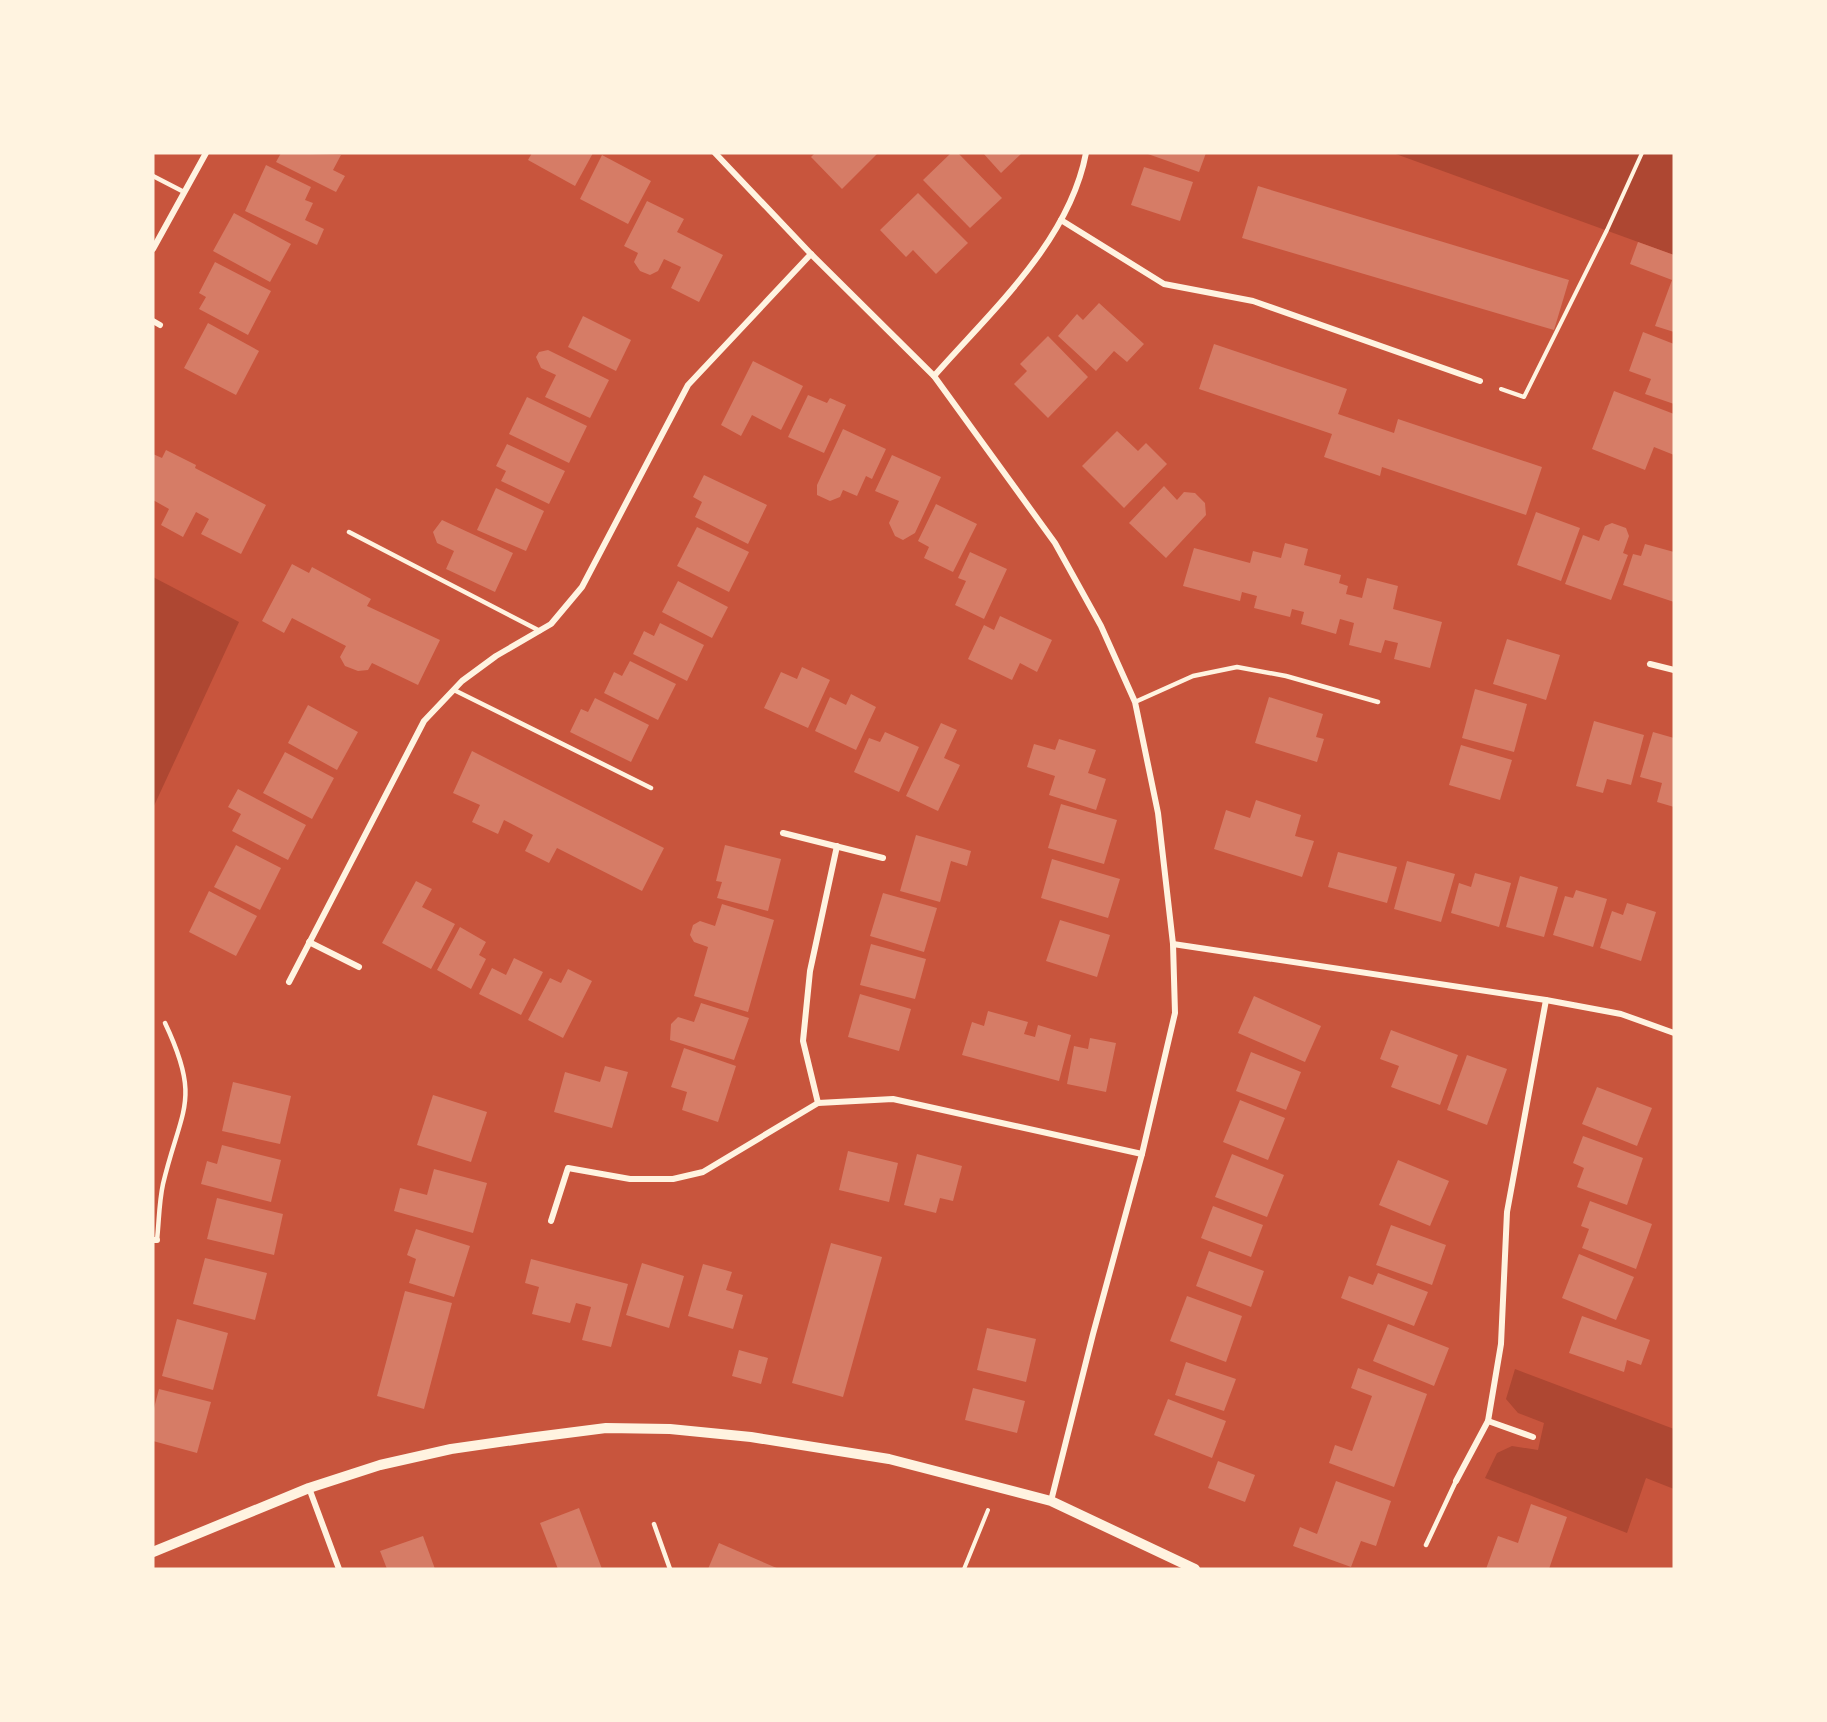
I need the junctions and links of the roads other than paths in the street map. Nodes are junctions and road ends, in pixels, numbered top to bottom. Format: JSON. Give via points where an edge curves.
{"nodes":[{"id":1,"x":206,"y":153,"type":"edge"},
{"id":2,"x":715,"y":153,"type":"edge"},
{"id":3,"x":1086,"y":153,"type":"edge"},
{"id":4,"x":153,"y":176,"type":"edge"},
{"id":5,"x":184,"y":192,"type":"junction"},
{"id":6,"x":1061,"y":220,"type":"junction"},
{"id":7,"x":153,"y":249,"type":"edge"},
{"id":8,"x":811,"y":254,"type":"junction"},
{"id":9,"x":153,"y":321,"type":"edge"},
{"id":10,"x":160,"y":325,"type":"dead end"},
{"id":11,"x":934,"y":376,"type":"junction"},
{"id":12,"x":1480,"y":381,"type":"road end"},
{"id":13,"x":349,"y":532,"type":"dead end"},
{"id":14,"x":540,"y":631,"type":"junction"},
{"id":15,"x":1650,"y":664,"type":"dead end"},
{"id":16,"x":1674,"y":670,"type":"edge"},
{"id":17,"x":454,"y":690,"type":"junction"},
{"id":18,"x":1135,"y":702,"type":"junction"},
{"id":19,"x":1378,"y":702,"type":"dead end"},
{"id":20,"x":651,"y":788,"type":"dead end"},
{"id":21,"x":783,"y":833,"type":"dead end"},
{"id":22,"x":837,"y":846,"type":"junction"},
{"id":23,"x":883,"y":858,"type":"dead end"},
{"id":24,"x":309,"y":942,"type":"junction"},
{"id":25,"x":1173,"y":944,"type":"junction"},
{"id":26,"x":359,"y":967,"type":"dead end"},
{"id":27,"x":289,"y":982,"type":"dead end"},
{"id":28,"x":1546,"y":1000,"type":"junction"},
{"id":29,"x":165,"y":1023,"type":"dead end"},
{"id":30,"x":1674,"y":1033,"type":"edge"},
{"id":31,"x":818,"y":1103,"type":"junction"},
{"id":32,"x":1142,"y":1154,"type":"junction"},
{"id":33,"x":551,"y":1221,"type":"dead end"},
{"id":34,"x":155,"y":1240,"type":"edge"},
{"id":35,"x":1488,"y":1421,"type":"junction"},
{"id":36,"x":1533,"y":1437,"type":"dead end"},
{"id":37,"x":1456,"y":1481,"type":"joint"},
{"id":38,"x":309,"y":1488,"type":"junction"},
{"id":39,"x":1051,"y":1501,"type":"junction"},
{"id":40,"x":654,"y":1524,"type":"dead end"},
{"id":41,"x":1426,"y":1545,"type":"dead end"},
{"id":42,"x":153,"y":1552,"type":"edge"},
{"id":43,"x":339,"y":1569,"type":"edge"},
{"id":44,"x":670,"y":1569,"type":"edge"},
{"id":45,"x":1195,"y":1569,"type":"edge"}],
"edges":[{"from":1,"to":5,"type":"street"},
{"from":2,"to":8,"type":"street"},
{"from":3,"to":6,"type":"street","via":[[1083,172]]},
{"from":4,"to":5,"type":"lane"},
{"from":5,"to":7,"type":"street"},
{"from":6,"to":11,"type":"street","via":[[1032,263]]},
{"from":6,"to":12,"type":"street","via":[[1164,284],[1254,301]]},
{"from":8,"to":11,"type":"street"},
{"from":8,"to":14,"type":"street","via":[[688,385],[582,587],[551,624]]},
{"from":9,"to":10,"type":"street"},
{"from":11,"to":18,"type":"street","via":[[1055,543],[1101,626]]},
{"from":13,"to":14,"type":"lane"},
{"from":14,"to":17,"type":"street","via":[[496,656]]},
{"from":15,"to":16,"type":"street"},
{"from":17,"to":20,"type":"lane"},
{"from":17,"to":24,"type":"street","via":[[424,721]]},
{"from":18,"to":19,"type":"lane","via":[[1193,676],[1237,667],[1286,676]]},
{"from":18,"to":25,"type":"street","via":[[1158,813]]},
{"from":21,"to":22,"type":"street"},
{"from":22,"to":23,"type":"street"},
{"from":22,"to":31,"type":"street","via":[[810,971],[803,1041]]},
{"from":24,"to":26,"type":"street"},
{"from":24,"to":27,"type":"street"},
{"from":25,"to":28,"type":"street"},
{"from":25,"to":32,"type":"street","via":[[1175,1013]]},
{"from":28,"to":30,"type":"street","via":[[1621,1014]]},
{"from":28,"to":35,"type":"street","via":[[1507,1212],[1501,1344]]},
{"from":29,"to":34,"type":"lane","via":[[180,1054],[187,1095],[185,1114],[162,1188]]},
{"from":31,"to":32,"type":"street","via":[[893,1099]]},
{"from":31,"to":33,"type":"street","via":[[703,1172],[673,1179],[630,1179],[568,1168]]},
{"from":32,"to":39,"type":"street"},
{"from":35,"to":36,"type":"street"},
{"from":35,"to":37,"type":"street"},
{"from":37,"to":41,"type":"lane"},
{"from":38,"to":39,"type":"street","via":[[380,1465],[451,1449],[606,1428],[670,1429],[751,1437],[890,1459]]},
{"from":38,"to":42,"type":"street"},
{"from":38,"to":43,"type":"street"},
{"from":39,"to":45,"type":"street"},
{"from":40,"to":44,"type":"lane"}]}
